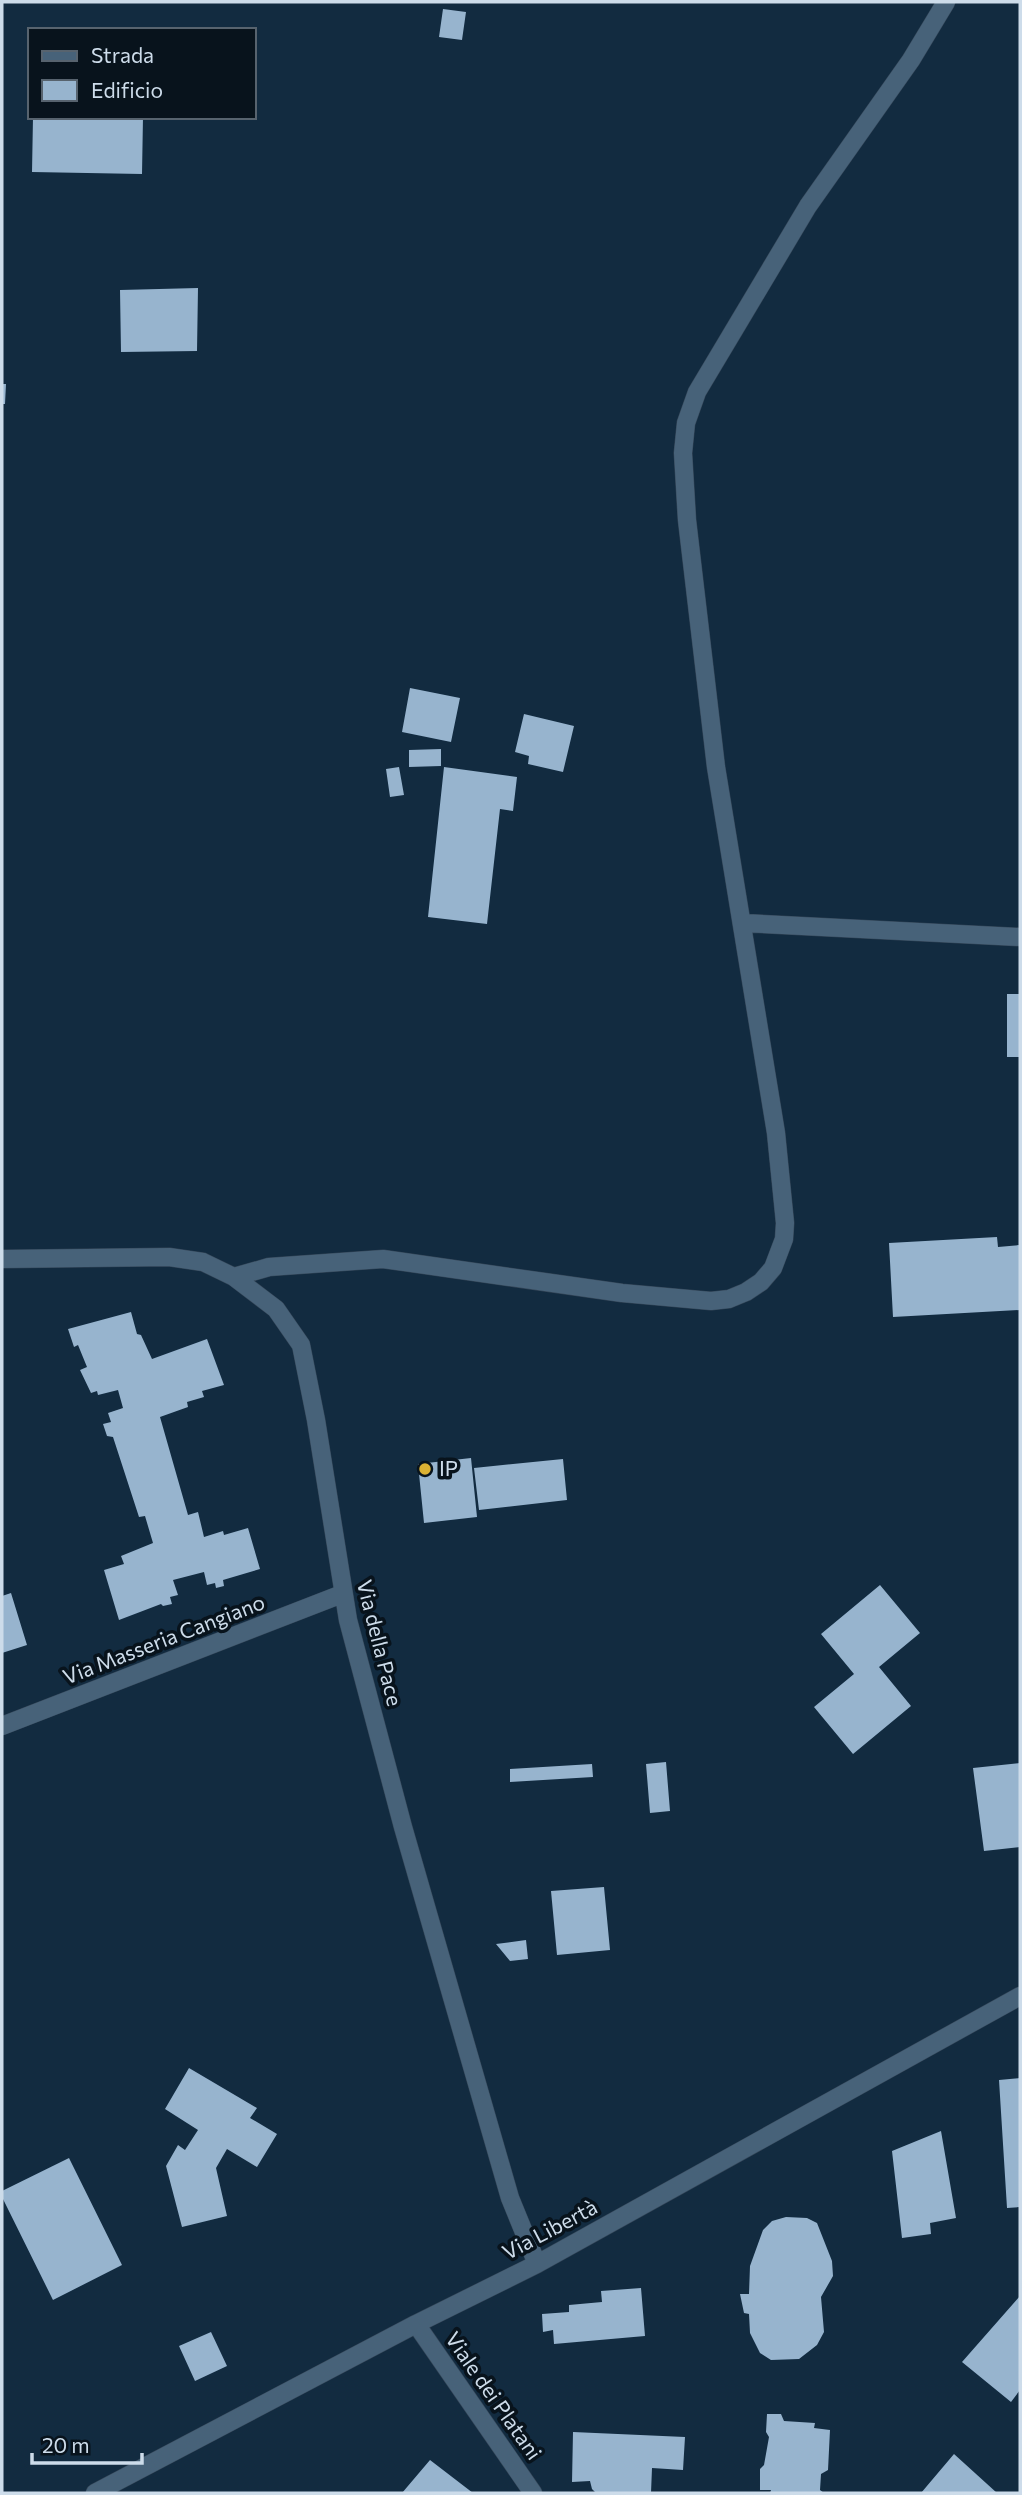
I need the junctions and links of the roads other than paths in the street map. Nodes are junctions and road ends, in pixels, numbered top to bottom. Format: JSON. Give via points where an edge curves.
{"nodes":[{"id":1,"x":946,"y":2,"type":"edge"},
{"id":2,"x":742,"y":923,"type":"junction"},
{"id":3,"x":1020,"y":937,"type":"edge"},
{"id":4,"x":2,"y":1259,"type":"edge"},
{"id":5,"x":234,"y":1277,"type":"junction"},
{"id":6,"x":342,"y":1594,"type":"junction"},
{"id":7,"x":2,"y":1726,"type":"edge"},
{"id":8,"x":1020,"y":1996,"type":"edge"},
{"id":9,"x":537,"y":2264,"type":"junction"},
{"id":10,"x":416,"y":2324,"type":"junction"},
{"id":11,"x":95,"y":2493,"type":"edge"},
{"id":12,"x":533,"y":2493,"type":"edge"}],
"edges":[{"from":1,"to":2,"type":"street","via":[[911,60],[808,206],[696,392],[686,423],[687,520],[716,767]]},
{"from":2,"to":3,"type":"street"},
{"from":2,"to":5,"type":"street","via":[[776,1133],[785,1223],[773,1268],[746,1293],[711,1301],[685,1299],[383,1259],[269,1268]]},
{"from":4,"to":5,"type":"street","name":"Via della Pace","via":[[169,1256],[203,1262]]},
{"from":5,"to":6,"type":"street","name":"Via della Pace","via":[[276,1309],[301,1345]]},
{"from":6,"to":7,"type":"street","name":"Via Masseria Cangiano"},
{"from":6,"to":9,"type":"street","name":"Via della Pace","via":[[510,2199]]},
{"from":8,"to":9,"type":"street","name":"Via Libertà"},
{"from":9,"to":10,"type":"street","name":"Via Libertà"},
{"from":10,"to":11,"type":"street","name":"Via Libertà"},
{"from":10,"to":12,"type":"street","name":"Viale dei Platani"}]}
